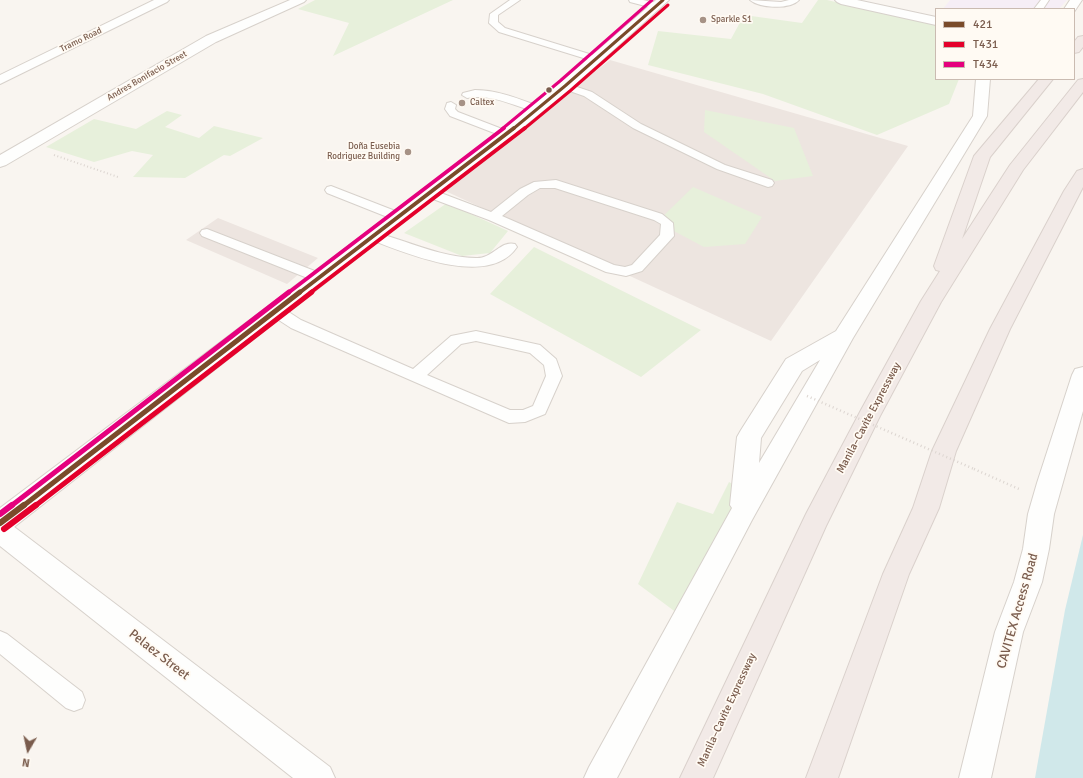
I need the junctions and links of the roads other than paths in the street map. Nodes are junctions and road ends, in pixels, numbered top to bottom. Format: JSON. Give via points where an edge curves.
{"nodes":[{"id":1,"x":163,"y":0,"type":"edge"},
{"id":2,"x":300,"y":0,"type":"edge"},
{"id":3,"x":516,"y":0,"type":"edge"},
{"id":4,"x":633,"y":0,"type":"edge"},
{"id":5,"x":754,"y":0,"type":"edge"},
{"id":6,"x":795,"y":0,"type":"edge"},
{"id":7,"x":841,"y":0,"type":"edge"},
{"id":8,"x":1045,"y":0,"type":"edge"},
{"id":9,"x":660,"y":3,"type":"edge"},
{"id":10,"x":1039,"y":8,"type":"edge"},
{"id":11,"x":935,"y":21,"type":"edge"},
{"id":12,"x":1083,"y":40,"type":"edge"},
{"id":13,"x":1075,"y":48,"type":"edge"},
{"id":14,"x":596,"y":59,"type":"junction"},
{"id":15,"x":0,"y":80,"type":"edge"},
{"id":16,"x":983,"y":80,"type":"edge"},
{"id":17,"x":1045,"y":80,"type":"edge"},
{"id":18,"x":1083,"y":82,"type":"edge"},
{"id":19,"x":565,"y":86,"type":"junction"},
{"id":20,"x":467,"y":95,"type":"dead end"},
{"id":21,"x":451,"y":105,"type":"dead end"},
{"id":22,"x":537,"y":108,"type":"junction"},
{"id":23,"x":506,"y":134,"type":"junction"},
{"id":24,"x":0,"y":162,"type":"edge"},
{"id":25,"x":1083,"y":174,"type":"edge"},
{"id":26,"x":768,"y":183,"type":"dead end"},
{"id":27,"x":331,"y":190,"type":"dead end"},
{"id":28,"x":429,"y":193,"type":"junction"},
{"id":29,"x":399,"y":217,"type":"junction"},
{"id":30,"x":493,"y":217,"type":"junction"},
{"id":31,"x":207,"y":233,"type":"dead end"},
{"id":32,"x":374,"y":236,"type":"junction"},
{"id":33,"x":510,"y":247,"type":"dead end"},
{"id":34,"x":320,"y":278,"type":"junction"},
{"id":35,"x":931,"y":301,"type":"junction"},
{"id":36,"x":276,"y":312,"type":"junction"},
{"id":37,"x":844,"y":336,"type":"junction"},
{"id":38,"x":1083,"y":375,"type":"edge"},
{"id":39,"x":415,"y":376,"type":"junction"},
{"id":40,"x":742,"y":512,"type":"junction"},
{"id":41,"x":0,"y":523,"type":"edge"},
{"id":42,"x":0,"y":531,"type":"edge"},
{"id":43,"x":0,"y":641,"type":"edge"},
{"id":44,"x":74,"y":700,"type":"dead end"},
{"id":45,"x":319,"y":778,"type":"edge"},
{"id":46,"x":600,"y":778,"type":"edge"},
{"id":47,"x":696,"y":778,"type":"edge"},
{"id":48,"x":822,"y":778,"type":"edge"},
{"id":49,"x":975,"y":778,"type":"edge"}],
"edges":[{"from":1,"to":15,"type":"street","name":"Tramo Road"},
{"from":2,"to":24,"type":"street","name":"Andres Bonifacio Street","via":[[211,39]]},
{"from":3,"to":14,"type":"lane","via":[[494,14],[493,23],[502,30]]},
{"from":4,"to":9,"type":"lane"},
{"from":5,"to":6,"type":"lane","via":[[785,5]]},
{"from":7,"to":11,"type":"street"},
{"from":8,"to":10,"type":"lane"},
{"from":9,"to":14,"type":"street"},
{"from":12,"to":13,"type":"highway"},
{"from":14,"to":19,"type":"street"},
{"from":16,"to":37,"type":"street","via":[[980,116]]},
{"from":17,"to":35,"type":"highway","via":[[982,156]]},
{"from":18,"to":35,"type":"highway","name":"Manila–Cavite Expressway","via":[[1016,168]]},
{"from":19,"to":22,"type":"street"},
{"from":19,"to":26,"type":"lane","via":[[588,94],[637,126],[721,167]]},
{"from":20,"to":22,"type":"lane","via":[[487,93]]},
{"from":21,"to":23,"type":"lane","via":[[450,109],[454,114]]},
{"from":22,"to":23,"type":"street"},
{"from":23,"to":28,"type":"street"},
{"from":25,"to":48,"type":"highway","via":[[1000,329],[944,451],[926,508],[896,574]]},
{"from":27,"to":29,"type":"lane"},
{"from":28,"to":29,"type":"street"},
{"from":28,"to":30,"type":"lane"},
{"from":29,"to":32,"type":"street"},
{"from":30,"to":30,"type":"lane","via":[[611,268],[626,272],[637,268],[667,236],[667,223],[658,217],[556,184],[538,186],[524,192]]},
{"from":31,"to":34,"type":"lane"},
{"from":32,"to":33,"type":"lane","via":[[463,263],[490,261]]},
{"from":32,"to":34,"type":"street"},
{"from":34,"to":36,"type":"street"},
{"from":35,"to":47,"type":"highway","name":"Manila–Cavite Expressway","via":[[815,522]]},
{"from":36,"to":39,"type":"lane","via":[[296,324]]},
{"from":36,"to":41,"type":"street"},
{"from":37,"to":40,"type":"street"},
{"from":37,"to":40,"type":"street","via":[[794,365],[749,438]]},
{"from":38,"to":49,"type":"street","name":"CAVITEX Access Road","via":[[1041,514],[1028,582],[1009,632]]},
{"from":39,"to":39,"type":"lane","via":[[509,417],[526,416],[539,410],[554,376],[551,363],[535,349],[476,336],[456,340]]},
{"from":40,"to":46,"type":"street"},
{"from":42,"to":45,"type":"street","name":"Pelaez Street"},
{"from":43,"to":44,"type":"lane"}]}
